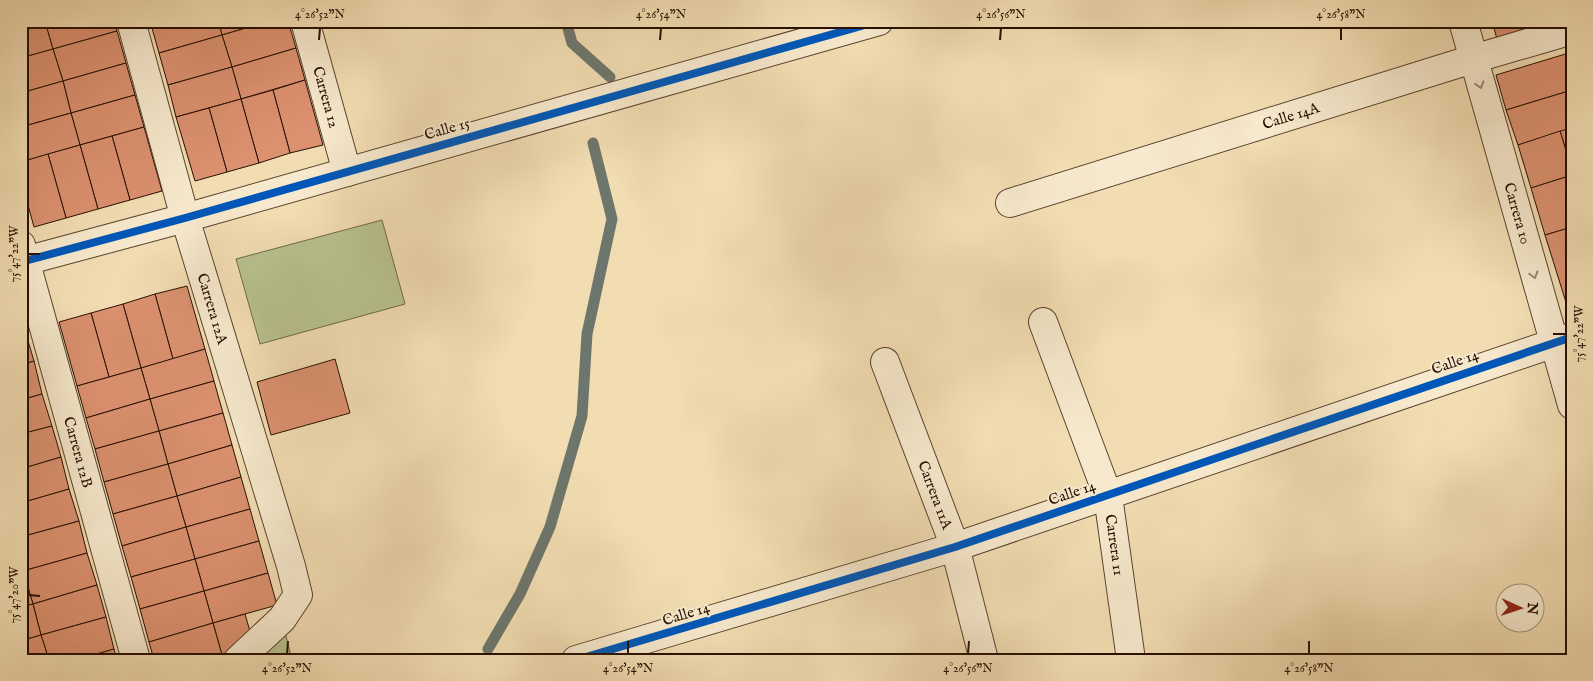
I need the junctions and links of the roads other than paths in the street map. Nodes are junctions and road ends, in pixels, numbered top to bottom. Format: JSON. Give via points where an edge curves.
{"nodes":[{"id":1,"x":131,"y":21,"type":"edge"},
{"id":2,"x":305,"y":21,"type":"edge"},
{"id":3,"x":879,"y":21,"type":"edge"},
{"id":4,"x":1463,"y":21,"type":"edge"},
{"id":5,"x":1572,"y":30,"type":"edge"},
{"id":6,"x":1473,"y":58,"type":"junction"},
{"id":7,"x":347,"y":172,"type":"junction"},
{"id":8,"x":1010,"y":203,"type":"dead end"},
{"id":9,"x":185,"y":218,"type":"junction"},
{"id":10,"x":23,"y":256,"type":"edge"},
{"id":11,"x":1043,"y":322,"type":"dead end"},
{"id":12,"x":1562,"y":340,"type":"edge"},
{"id":13,"x":886,"y":362,"type":"dead end"},
{"id":14,"x":1572,"y":405,"type":"edge"},
{"id":15,"x":1108,"y":496,"type":"junction"},
{"id":16,"x":955,"y":547,"type":"junction"},
{"id":17,"x":648,"y":650,"type":"edge"},
{"id":18,"x":136,"y":660,"type":"edge"},
{"id":19,"x":238,"y":660,"type":"edge"},
{"id":20,"x":576,"y":660,"type":"edge"},
{"id":21,"x":984,"y":660,"type":"edge"},
{"id":22,"x":1131,"y":660,"type":"edge"}],
"edges":[{"from":1,"to":9,"type":"street","name":"Carrera 12A"},
{"from":2,"to":7,"type":"street","name":"Carrera 12"},
{"from":3,"to":7,"type":"street","name":"Calle 15"},
{"from":4,"to":6,"type":"street","name":"Carrera 10"},
{"from":5,"to":6,"type":"street","name":"Calle 14A"},
{"from":6,"to":8,"type":"street","name":"Calle 14A"},
{"from":6,"to":12,"type":"street","name":"Carrera 10","one_way":true},
{"from":7,"to":9,"type":"street","name":"Calle 15"},
{"from":9,"to":10,"type":"street","name":"Calle 15"},
{"from":9,"to":19,"type":"street","name":"Carrera 12A","via":[[298,595],[282,619]]},
{"from":10,"to":18,"type":"street","name":"Carrera 12B"},
{"from":11,"to":15,"type":"street","name":"Carrera 11"},
{"from":12,"to":14,"type":"street","name":"Carrera 10"},
{"from":12,"to":15,"type":"street","name":"Calle 14"},
{"from":13,"to":16,"type":"street","name":"Carrera 11A"},
{"from":15,"to":16,"type":"street","name":"Calle 14"},
{"from":15,"to":22,"type":"street","name":"Carrera 11"},
{"from":16,"to":17,"type":"street","name":"Calle 14"},
{"from":16,"to":21,"type":"street","name":"Carrera 11A"},
{"from":17,"to":20,"type":"street","name":"Calle 14"}]}
